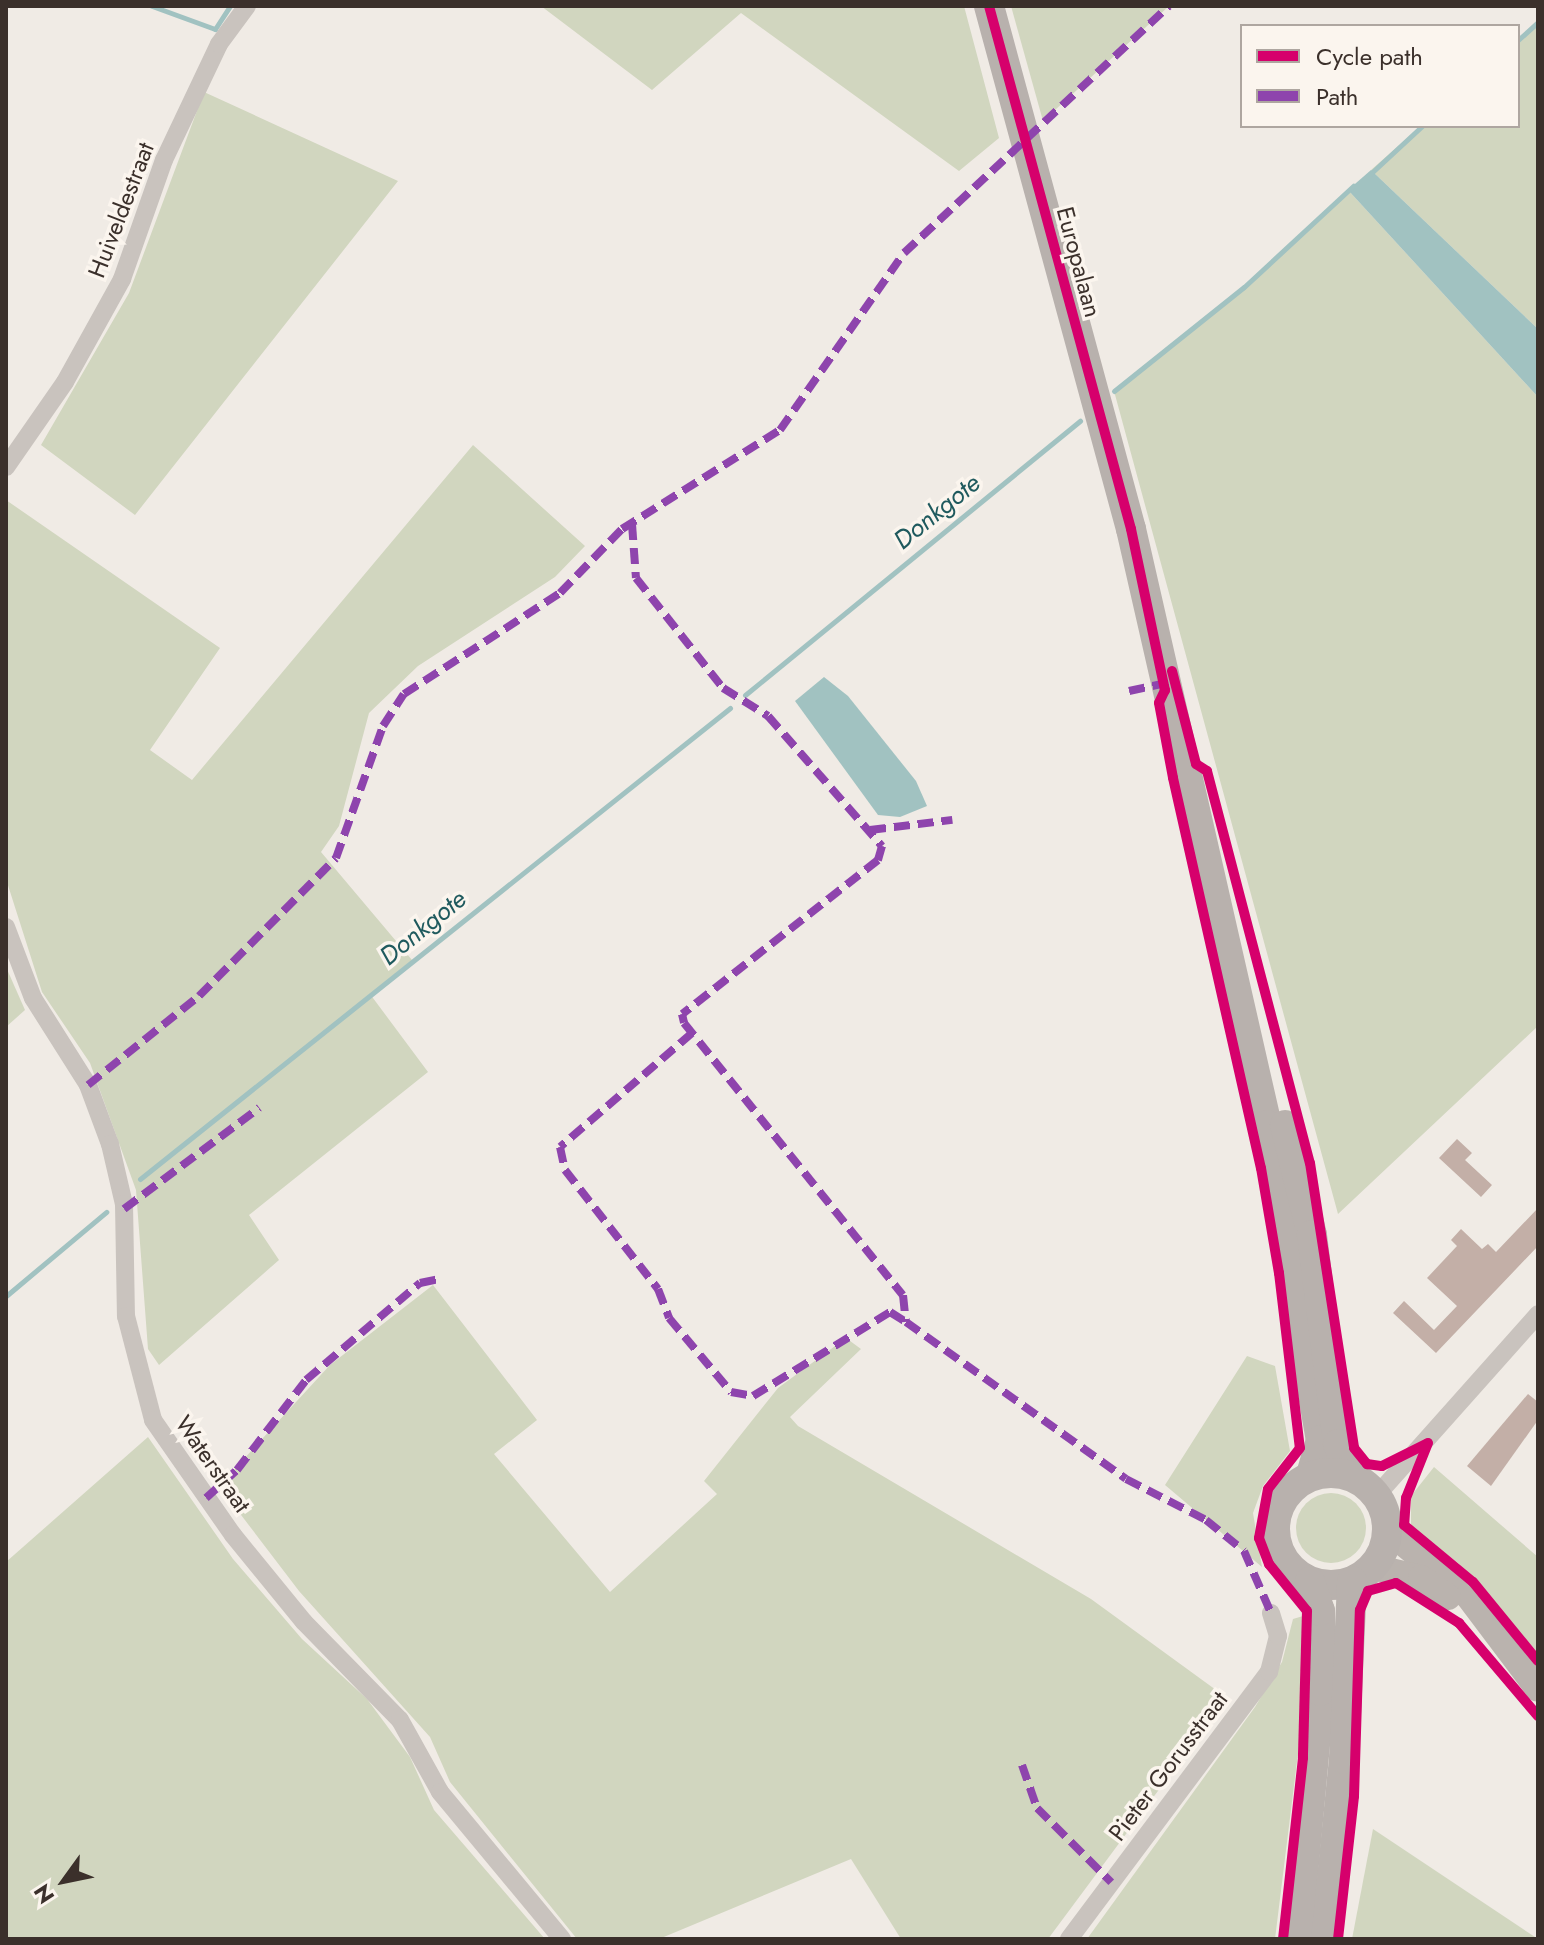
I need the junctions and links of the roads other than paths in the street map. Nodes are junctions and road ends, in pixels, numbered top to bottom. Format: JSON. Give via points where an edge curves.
{"nodes":[{"id":1,"x":247,"y":6,"type":"edge"},
{"id":2,"x":989,"y":6,"type":"edge"},
{"id":3,"x":6,"y":467,"type":"edge"},
{"id":4,"x":1131,"y":529,"type":"junction"},
{"id":5,"x":6,"y":927,"type":"edge"},
{"id":6,"x":1538,"y":1314,"type":"edge"},
{"id":7,"x":1311,"y":1475,"type":"junction"},
{"id":8,"x":1350,"y":1475,"type":"junction"},
{"id":9,"x":1377,"y":1495,"type":"junction"},
{"id":10,"x":1388,"y":1531,"type":"junction"},
{"id":11,"x":1363,"y":1574,"type":"junction"},
{"id":12,"x":1310,"y":1582,"type":"junction"},
{"id":13,"x":1271,"y":1613,"type":"dead end"},
{"id":14,"x":1497,"y":1638,"type":"junction"},
{"id":15,"x":1538,"y":1689,"type":"edge"},
{"id":16,"x":562,"y":1939,"type":"edge"},
{"id":17,"x":1069,"y":1939,"type":"edge"},
{"id":18,"x":1297,"y":1939,"type":"edge"},
{"id":19,"x":1326,"y":1939,"type":"edge"}],
"edges":[{"from":1,"to":3,"type":"street","name":"Huiveldestraat","via":[[219,44],[164,160],[122,279],[65,382]]},
{"from":2,"to":4,"type":"main road","name":"Europalaan"},
{"from":4,"to":7,"type":"main road","name":"Europalaan","via":[[1267,1125],[1321,1440]]},
{"from":4,"to":8,"type":"main road","name":"Europalaan","via":[[1146,569],[1312,1235],[1338,1444]]},
{"from":5,"to":16,"type":"street","name":"Waterstraat","via":[[33,998],[88,1085],[110,1144],[124,1204],[126,1316],[153,1420],[233,1535],[304,1622],[400,1720],[448,1803]]},
{"from":6,"to":9,"type":"street"},
{"from":7,"to":8,"type":"main road"},
{"from":7,"to":12,"type":"main road","via":[[1282,1500],[1275,1528],[1281,1556]]},
{"from":8,"to":9,"type":"main road"},
{"from":9,"to":10,"type":"main road"},
{"from":10,"to":11,"type":"main road"},
{"from":10,"to":14,"type":"main road","via":[[1468,1596]]},
{"from":11,"to":12,"type":"main road"},
{"from":11,"to":14,"type":"main road","via":[[1421,1578]]},
{"from":11,"to":19,"type":"main road"},
{"from":12,"to":18,"type":"main road","via":[[1320,1611],[1320,1691]]},
{"from":13,"to":17,"type":"street","name":"Pieter Gorusstraat","via":[[1278,1636],[1269,1672]]},
{"from":14,"to":15,"type":"main road"}]}
